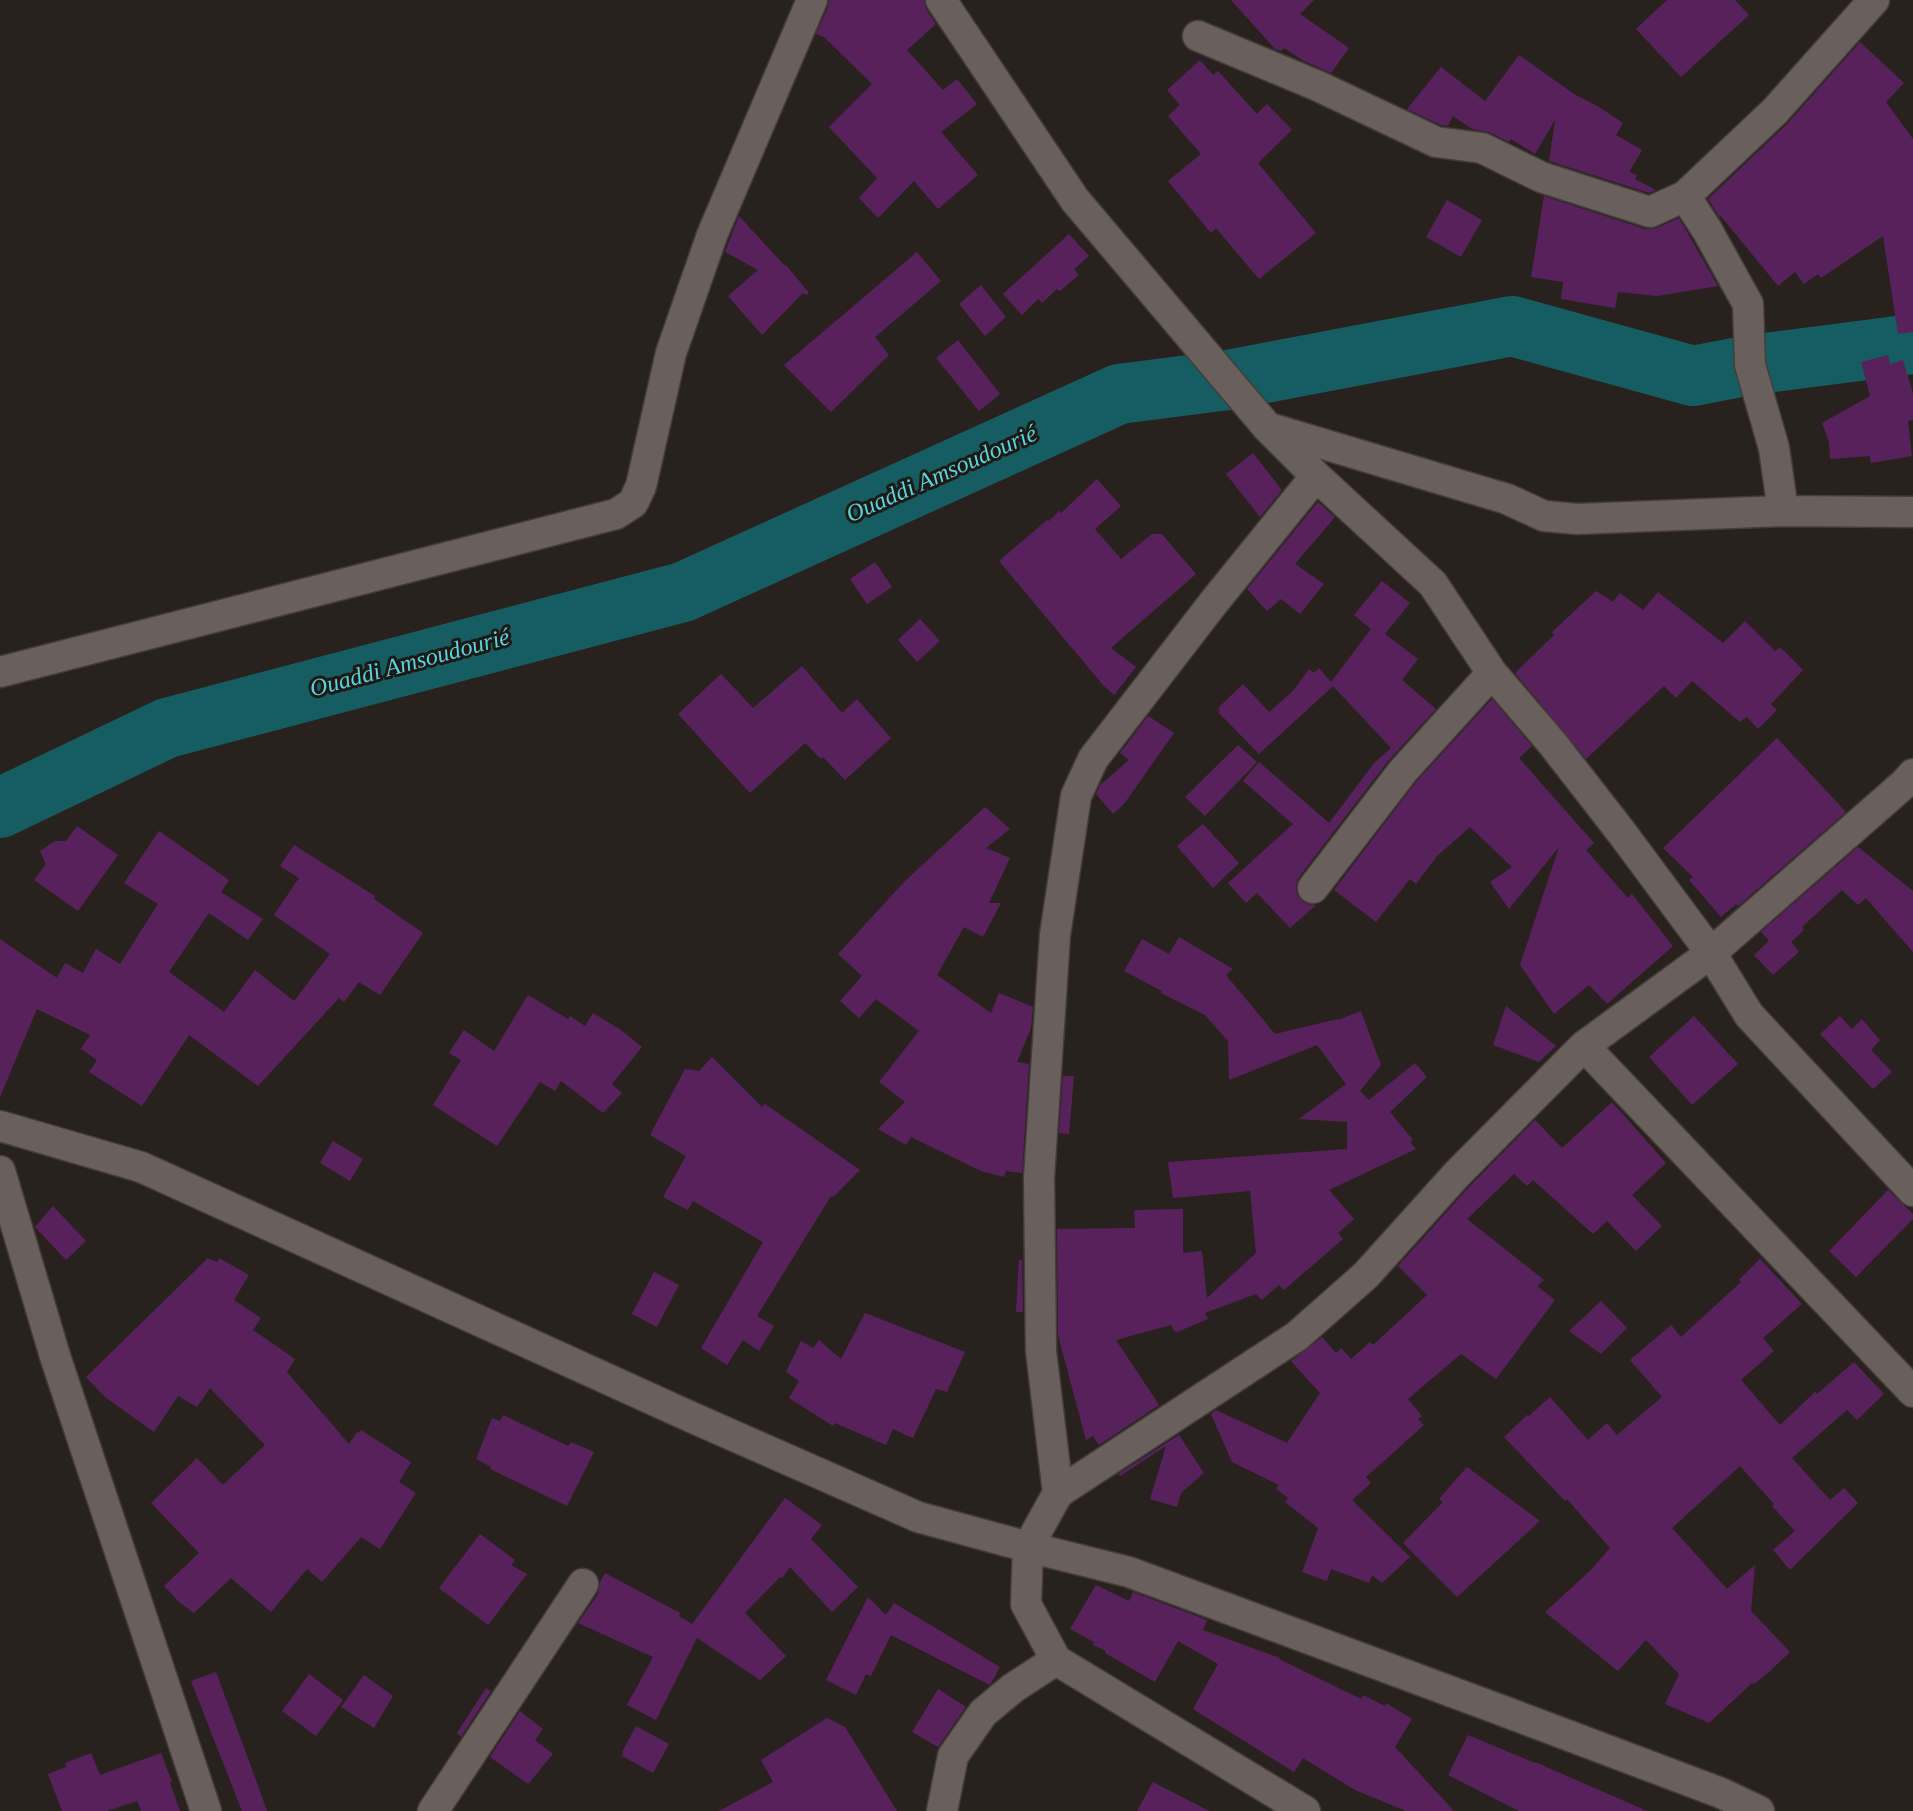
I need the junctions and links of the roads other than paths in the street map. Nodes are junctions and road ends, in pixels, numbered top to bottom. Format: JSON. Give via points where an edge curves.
{"nodes":[{"id":1,"x":812,"y":0,"type":"edge"},
{"id":2,"x":941,"y":0,"type":"edge"},
{"id":3,"x":1874,"y":0,"type":"edge"},
{"id":4,"x":1198,"y":36,"type":"dead end"},
{"id":5,"x":1685,"y":195,"type":"junction"},
{"id":6,"x":1268,"y":428,"type":"junction"},
{"id":7,"x":1317,"y":476,"type":"junction"},
{"id":8,"x":1783,"y":511,"type":"junction"},
{"id":9,"x":1913,"y":512,"type":"edge"},
{"id":10,"x":0,"y":673,"type":"edge"},
{"id":11,"x":1492,"y":673,"type":"junction"},
{"id":12,"x":1913,"y":774,"type":"edge"},
{"id":13,"x":1313,"y":888,"type":"dead end"},
{"id":14,"x":1711,"y":953,"type":"junction"},
{"id":15,"x":1584,"y":1046,"type":"junction"},
{"id":16,"x":0,"y":1126,"type":"edge"},
{"id":17,"x":0,"y":1171,"type":"edge"},
{"id":18,"x":1913,"y":1191,"type":"edge"},
{"id":19,"x":1913,"y":1392,"type":"edge"},
{"id":20,"x":1058,"y":1493,"type":"junction"},
{"id":21,"x":1028,"y":1547,"type":"junction"},
{"id":22,"x":583,"y":1584,"type":"dead end"},
{"id":23,"x":1056,"y":1660,"type":"junction"},
{"id":24,"x":206,"y":1811,"type":"edge"},
{"id":25,"x":433,"y":1811,"type":"edge"},
{"id":26,"x":942,"y":1811,"type":"edge"},
{"id":27,"x":1305,"y":1811,"type":"edge"},
{"id":28,"x":1759,"y":1811,"type":"edge"}],
"edges":[{"from":1,"to":10,"type":"street","via":[[712,235],[671,353],[641,486],[633,503],[617,514]]},
{"from":2,"to":6,"type":"street","via":[[1075,200]]},
{"from":3,"to":5,"type":"street","via":[[1775,111]]},
{"from":4,"to":5,"type":"street","via":[[1436,142],[1482,148],[1553,181],[1650,212]]},
{"from":5,"to":8,"type":"street","via":[[1748,304],[1750,366],[1774,448]]},
{"from":6,"to":7,"type":"street"},
{"from":6,"to":8,"type":"street","via":[[1507,499],[1544,516],[1577,519]]},
{"from":7,"to":11,"type":"street","via":[[1433,584]]},
{"from":7,"to":20,"type":"street","via":[[1093,759],[1076,796],[1055,935],[1039,1177],[1041,1352]]},
{"from":8,"to":9,"type":"street"},
{"from":11,"to":13,"type":"street","via":[[1403,771]]},
{"from":11,"to":14,"type":"street","via":[[1552,743]]},
{"from":12,"to":14,"type":"street"},
{"from":14,"to":15,"type":"street"},
{"from":14,"to":18,"type":"street","via":[[1749,1015]]},
{"from":15,"to":19,"type":"street"},
{"from":15,"to":20,"type":"street","via":[[1457,1174],[1366,1275],[1297,1336]]},
{"from":16,"to":21,"type":"street","via":[[141,1167],[918,1517]]},
{"from":17,"to":24,"type":"street","via":[[55,1356]]},
{"from":20,"to":21,"type":"street"},
{"from":21,"to":23,"type":"street","via":[[1026,1604]]},
{"from":21,"to":28,"type":"street","via":[[1129,1572]]},
{"from":22,"to":25,"type":"street"},
{"from":23,"to":26,"type":"street","via":[[983,1713],[953,1756]]},
{"from":23,"to":27,"type":"street"}]}
